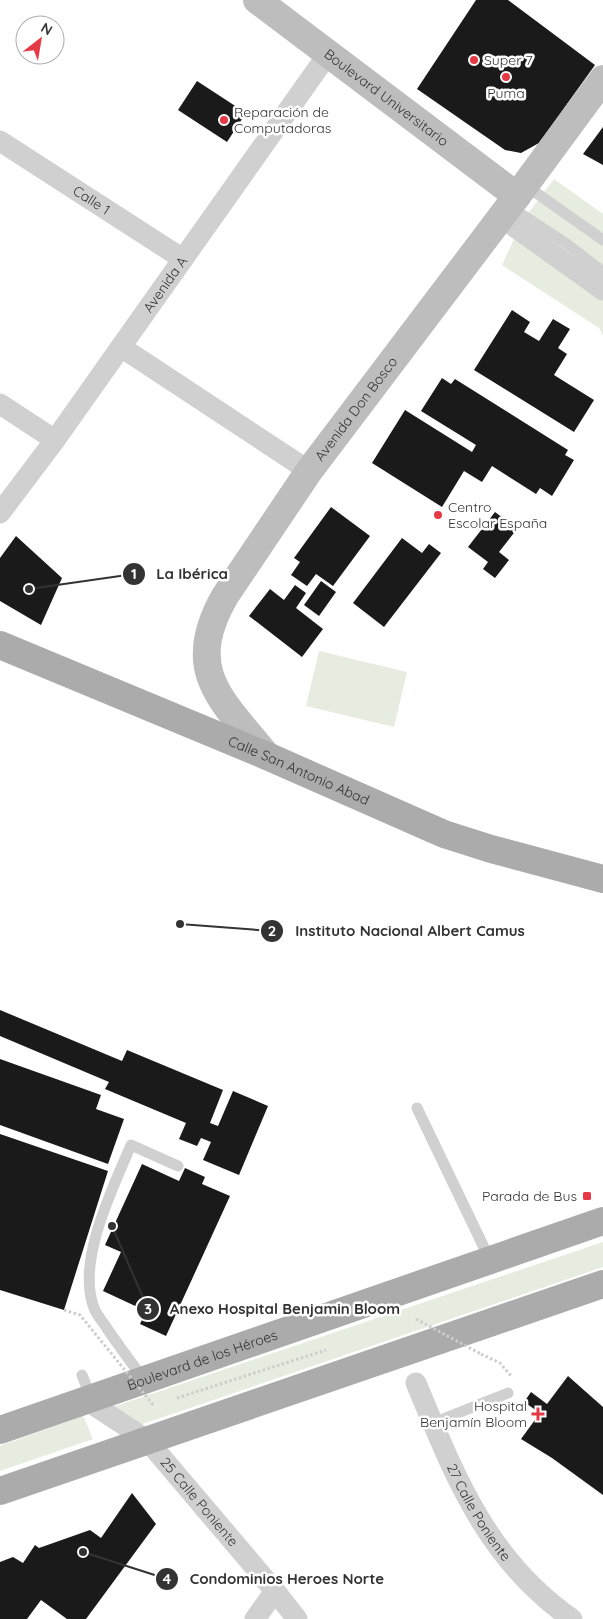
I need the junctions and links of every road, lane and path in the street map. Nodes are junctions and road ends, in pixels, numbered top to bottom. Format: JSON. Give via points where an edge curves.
{"nodes":[{"id":1,"x":257,"y":0,"type":"edge"},
{"id":2,"x":328,"y":54,"type":"junction"},
{"id":3,"x":603,"y":79,"type":"edge"},
{"id":4,"x":0,"y":141,"type":"edge"},
{"id":5,"x":513,"y":201,"type":"junction"},
{"id":6,"x":603,"y":240,"type":"edge"},
{"id":7,"x":183,"y":259,"type":"junction"},
{"id":8,"x":603,"y":272,"type":"edge"},
{"id":9,"x":603,"y":290,"type":"edge"},
{"id":10,"x":121,"y":347,"type":"junction"},
{"id":11,"x":0,"y":404,"type":"edge"},
{"id":12,"x":55,"y":440,"type":"junction"},
{"id":13,"x":309,"y":471,"type":"junction"},
{"id":14,"x":0,"y":513,"type":"edge"},
{"id":15,"x":0,"y":645,"type":"edge"},
{"id":16,"x":267,"y":756,"type":"junction"},
{"id":17,"x":603,"y":879,"type":"edge"},
{"id":18,"x":417,"y":1108,"type":"dead end"},
{"id":19,"x":178,"y":1166,"type":"dead end"},
{"id":20,"x":603,"y":1221,"type":"edge"},
{"id":21,"x":490,"y":1260,"type":"junction"},
{"id":22,"x":603,"y":1284,"type":"edge"},
{"id":23,"x":64,"y":1310,"type":"dead end"},
{"id":24,"x":409,"y":1321,"type":"dead end"},
{"id":25,"x":327,"y":1350,"type":"dead end"},
{"id":26,"x":145,"y":1380,"type":"junction"},
{"id":27,"x":416,"y":1383,"type":"dead end"},
{"id":28,"x":517,"y":1383,"type":"dead end"},
{"id":29,"x":86,"y":1391,"type":"junction"},
{"id":30,"x":508,"y":1393,"type":"dead end"},
{"id":31,"x":172,"y":1400,"type":"dead end"},
{"id":32,"x":163,"y":1403,"type":"dead end"},
{"id":33,"x":433,"y":1423,"type":"junction"},
{"id":34,"x":0,"y":1430,"type":"edge"},
{"id":35,"x":147,"y":1440,"type":"junction"},
{"id":36,"x":0,"y":1491,"type":"edge"},
{"id":37,"x":275,"y":1591,"type":"junction"},
{"id":38,"x":254,"y":1619,"type":"edge"},
{"id":39,"x":297,"y":1619,"type":"edge"},
{"id":40,"x":572,"y":1619,"type":"edge"}],
"edges":[{"from":1,"to":2,"type":"main road","name":"Boulevard Universitario"},
{"from":2,"to":5,"type":"main road","name":"Boulevard Universitario"},
{"from":2,"to":7,"type":"street","name":"Avenida A"},
{"from":3,"to":5,"type":"main road","name":"Avenida Don Bosco"},
{"from":4,"to":7,"type":"street","name":"Calle 1"},
{"from":5,"to":6,"type":"lane"},
{"from":5,"to":8,"type":"lane"},
{"from":5,"to":9,"type":"street"},
{"from":5,"to":13,"type":"main road","name":"Avenida Don Bosco"},
{"from":7,"to":10,"type":"street","name":"Avenida A"},
{"from":10,"to":12,"type":"street","name":"Avenida A"},
{"from":10,"to":13,"type":"street"},
{"from":11,"to":12,"type":"street"},
{"from":12,"to":14,"type":"street","name":"Avenida A"},
{"from":13,"to":16,"type":"main road","name":"Avenida Don Bosco","via":[[225,596],[215,613],[207,640],[210,675],[219,697]]},
{"from":15,"to":16,"type":"main road","name":"Calle San Antonio Abad"},
{"from":16,"to":17,"type":"main road","name":"Calle San Antonio Abad","via":[[444,834]]},
{"from":18,"to":21,"type":"lane"},
{"from":19,"to":26,"type":"lane","via":[[131,1144],[99,1222],[89,1270],[94,1310]]},
{"from":20,"to":21,"type":"main road","name":"Boulevard de los Héroes"},
{"from":21,"to":26,"type":"main road","name":"Boulevard de los Héroes"},
{"from":22,"to":35,"type":"main road"},
{"from":23,"to":32,"type":"path","bridge":true,"via":[[80,1315],[154,1406]]},
{"from":24,"to":28,"type":"path","bridge":true,"via":[[416,1319],[500,1363]]},
{"from":25,"to":31,"type":"path"},
{"from":26,"to":29,"type":"main road","name":"Boulevard de los Héroes"},
{"from":27,"to":33,"type":"street","name":"27 Calle Poniente"},
{"from":29,"to":34,"type":"main road","name":"Boulevard de los Héroes"},
{"from":29,"to":35,"type":"street","name":"25 Calle Poniente"},
{"from":30,"to":33,"type":"lane"},
{"from":33,"to":40,"type":"street","name":"27 Calle Poniente","via":[[468,1502],[495,1543],[535,1589]]},
{"from":35,"to":36,"type":"main road"},
{"from":35,"to":37,"type":"street","name":"25 Calle Poniente"},
{"from":37,"to":38,"type":"street"},
{"from":37,"to":39,"type":"street","name":"25 Calle Poniente"}]}
